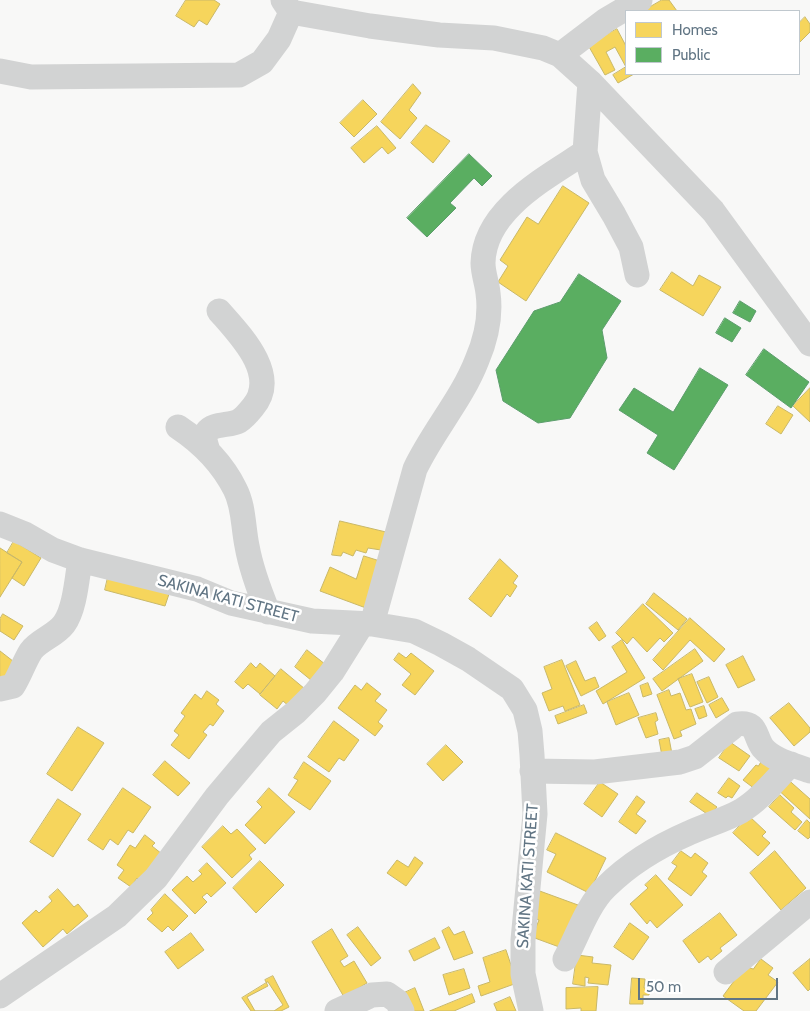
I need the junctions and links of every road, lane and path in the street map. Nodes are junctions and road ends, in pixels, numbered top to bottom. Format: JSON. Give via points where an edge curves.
{"nodes":[{"id":1,"x":640,"y":0,"type":"edge"},
{"id":2,"x":287,"y":6,"type":"edge"},
{"id":3,"x":560,"y":55,"type":"junction"},
{"id":4,"x":0,"y":71,"type":"edge"},
{"id":5,"x":590,"y":82,"type":"junction"},
{"id":6,"x":584,"y":152,"type":"junction"},
{"id":7,"x":637,"y":275,"type":"dead end"},
{"id":8,"x":219,"y":311,"type":"dead end"},
{"id":9,"x":810,"y":344,"type":"edge"},
{"id":10,"x":178,"y":428,"type":"dead end"},
{"id":11,"x":208,"y":451,"type":"junction"},
{"id":12,"x":0,"y":524,"type":"edge"},
{"id":13,"x":80,"y":560,"type":"junction"},
{"id":14,"x":268,"y":612,"type":"junction"},
{"id":15,"x":367,"y":624,"type":"junction"},
{"id":16,"x":0,"y":689,"type":"edge"},
{"id":17,"x":800,"y":767,"type":"edge"},
{"id":18,"x":532,"y":771,"type":"junction"},
{"id":19,"x":810,"y":902,"type":"edge"},
{"id":20,"x":565,"y":959,"type":"dead end"},
{"id":21,"x":726,"y":972,"type":"dead end"},
{"id":22,"x":0,"y":996,"type":"edge"},
{"id":23,"x":337,"y":1011,"type":"edge"},
{"id":24,"x":402,"y":1011,"type":"edge"},
{"id":25,"x":531,"y":1011,"type":"edge"}],
"edges":[{"from":1,"to":3,"type":"street","via":[[606,20]]},
{"from":2,"to":3,"type":"street","via":[[361,24],[429,34],[494,38],[543,48]]},
{"from":2,"to":4,"type":"street","via":[[279,39],[262,62],[240,75],[31,77]]},
{"from":3,"to":5,"type":"street"},
{"from":5,"to":6,"type":"street"},
{"from":5,"to":9,"type":"street","via":[[713,211]]},
{"from":6,"to":7,"type":"street","via":[[593,180],[630,246]]},
{"from":6,"to":15,"type":"street","via":[[521,195],[487,240],[483,263],[488,294],[487,330],[477,361],[415,469]]},
{"from":8,"to":11,"type":"street","via":[[257,361],[262,386],[259,400],[240,420],[214,427],[208,432],[205,441]]},
{"from":10,"to":11,"type":"street"},
{"from":11,"to":14,"type":"street","via":[[238,494],[246,546]]},
{"from":12,"to":13,"type":"street","name":"SAKINA KATI STREET"},
{"from":13,"to":14,"type":"street","name":"SAKINA KATI STREET","via":[[197,589],[231,603]]},
{"from":13,"to":16,"type":"street","via":[[71,608],[64,624],[30,652],[13,686]]},
{"from":14,"to":15,"type":"street","name":"SAKINA KATI STREET","via":[[312,621]]},
{"from":15,"to":18,"type":"street","name":"SAKINA KATI STREET","via":[[414,631],[468,659],[512,689],[525,710],[530,731]]},
{"from":15,"to":22,"type":"street","via":[[332,672],[296,712],[271,732],[217,796],[156,878],[133,902]]},
{"from":17,"to":18,"type":"street","via":[[773,756],[763,748],[752,727],[742,723],[736,724],[695,757],[680,762],[595,772]]},
{"from":17,"to":20,"type":"street","via":[[741,811],[688,833],[630,866],[592,904]]},
{"from":18,"to":25,"type":"street","name":"SAKINA KATI STREET","via":[[535,814],[523,940],[523,974]]},
{"from":19,"to":21,"type":"street"},
{"from":23,"to":24,"type":"street","via":[[372,995],[387,994]]}]}
